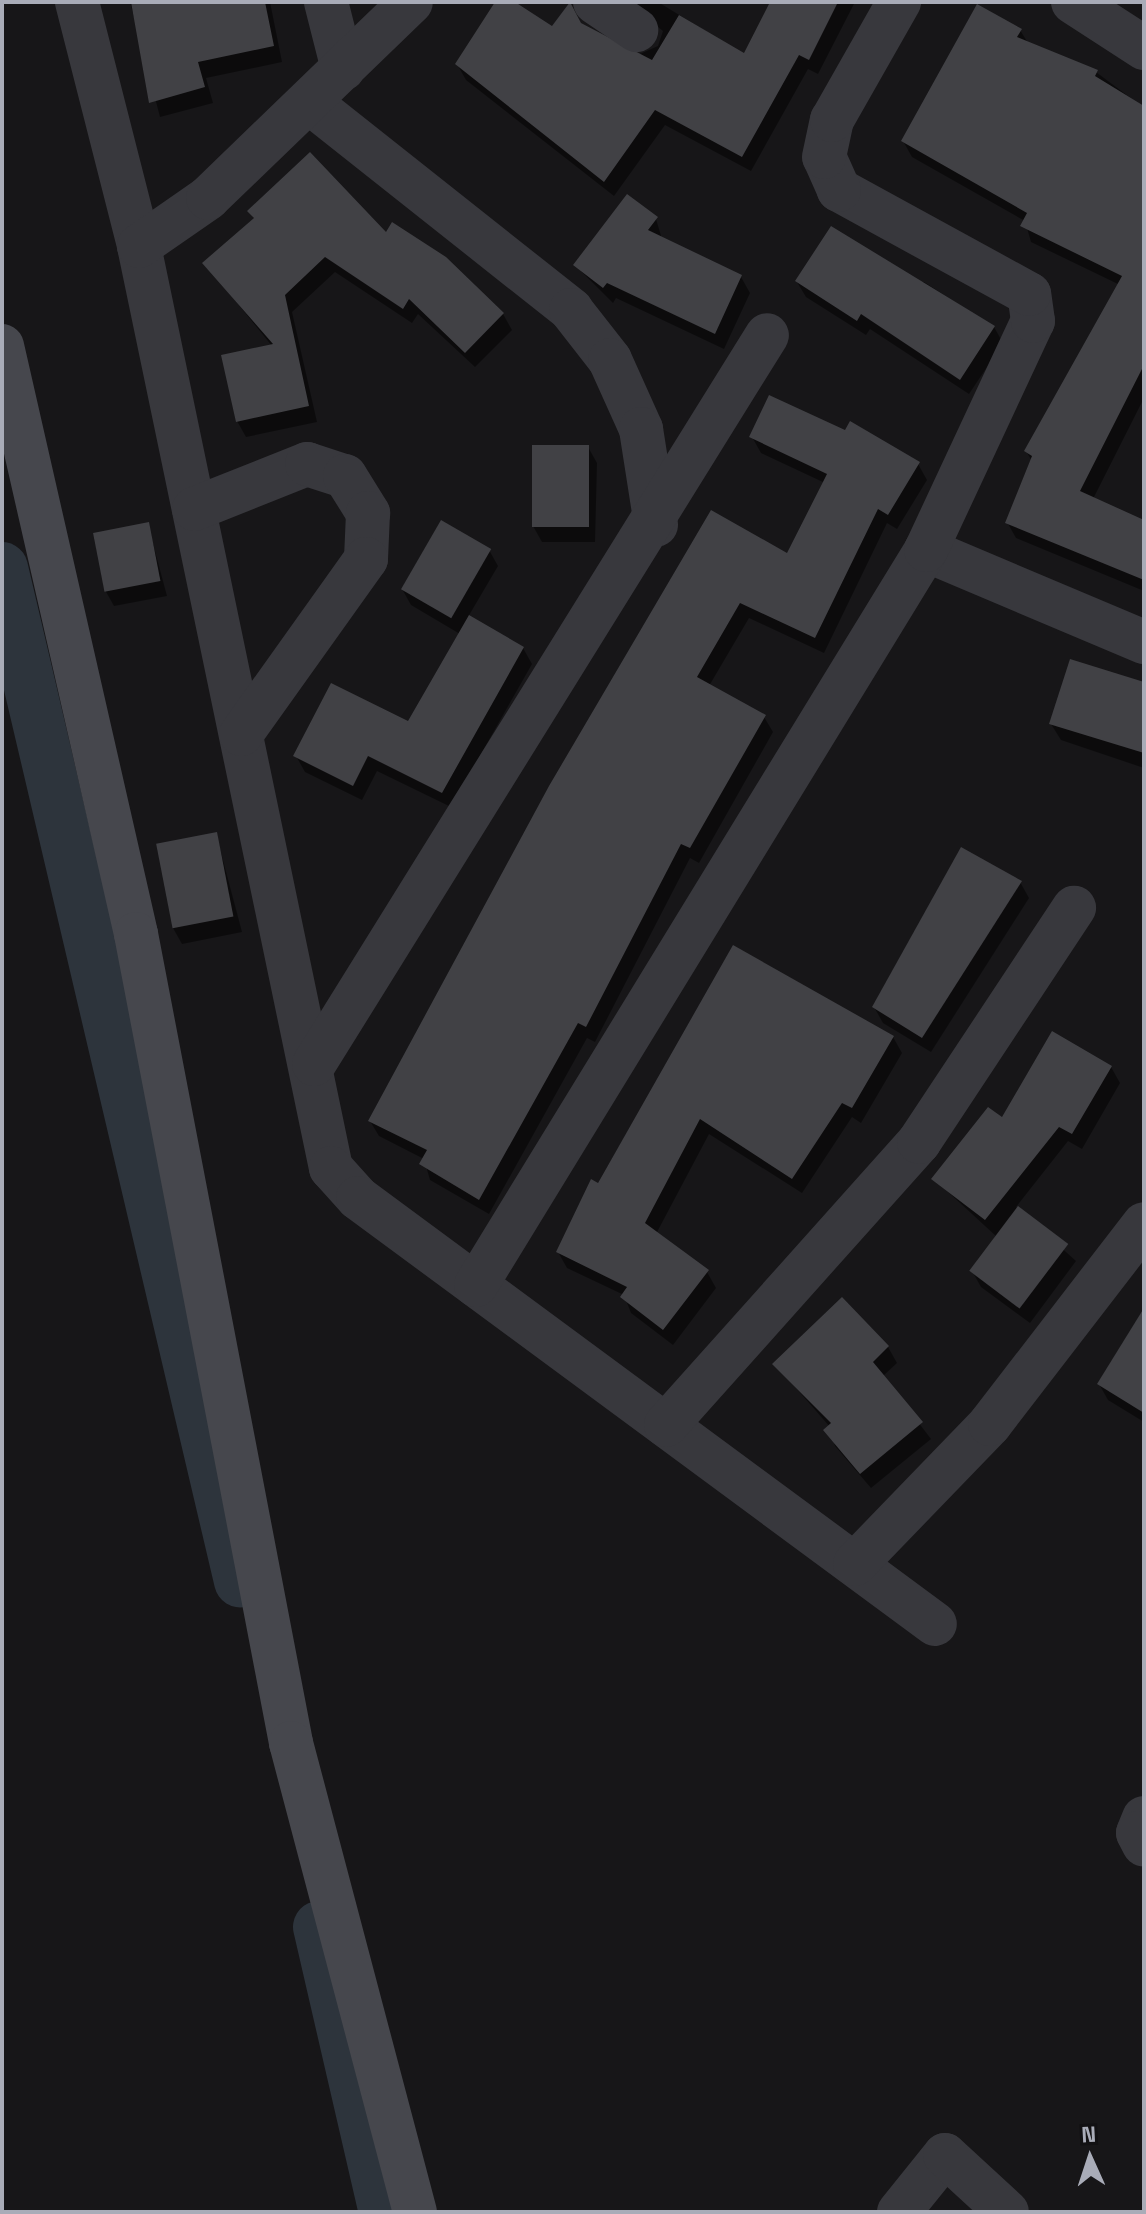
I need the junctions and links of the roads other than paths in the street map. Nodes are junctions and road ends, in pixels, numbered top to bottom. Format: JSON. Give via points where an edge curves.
{"nodes":[{"id":1,"x":77,"y":2,"type":"edge"},
{"id":2,"x":326,"y":2,"type":"edge"},
{"id":3,"x":411,"y":2,"type":"edge"},
{"id":4,"x":595,"y":2,"type":"edge"},
{"id":5,"x":899,"y":2,"type":"edge"},
{"id":6,"x":1073,"y":2,"type":"edge"},
{"id":7,"x":636,"y":30,"type":"dead end"},
{"id":8,"x":1144,"y":48,"type":"edge"},
{"id":9,"x":343,"y":69,"type":"junction"},
{"id":10,"x":309,"y":102,"type":"junction"},
{"id":11,"x":139,"y":246,"type":"junction"},
{"id":12,"x":767,"y":335,"type":"dead end"},
{"id":13,"x":2,"y":346,"type":"edge"},
{"id":14,"x":194,"y":509,"type":"junction"},
{"id":15,"x":656,"y":525,"type":"junction"},
{"id":16,"x":926,"y":550,"type":"junction"},
{"id":17,"x":1144,"y":642,"type":"edge"},
{"id":18,"x":241,"y":734,"type":"junction"},
{"id":19,"x":1074,"y":908,"type":"dead end"},
{"id":20,"x":314,"y":1064,"type":"junction"},
{"id":21,"x":1144,"y":1224,"type":"edge"},
{"id":22,"x":476,"y":1285,"type":"junction"},
{"id":23,"x":666,"y":1425,"type":"junction"},
{"id":24,"x":855,"y":1564,"type":"junction"},
{"id":25,"x":935,"y":1624,"type":"dead end"},
{"id":26,"x":1144,"y":1818,"type":"edge"},
{"id":27,"x":1144,"y":1845,"type":"edge"},
{"id":28,"x":415,"y":2212,"type":"edge"},
{"id":29,"x":899,"y":2212,"type":"edge"},
{"id":30,"x":1007,"y":2212,"type":"edge"}],
"edges":[{"from":1,"to":11,"type":"street"},
{"from":2,"to":9,"type":"street"},
{"from":3,"to":9,"type":"street"},
{"from":4,"to":7,"type":"street"},
{"from":5,"to":16,"type":"street","via":[[832,120],[824,157],[839,190],[1029,294],[1035,306]]},
{"from":6,"to":8,"type":"street"},
{"from":9,"to":10,"type":"street"},
{"from":10,"to":11,"type":"street","via":[[208,198]]},
{"from":10,"to":15,"type":"street","via":[[571,310],[610,360],[641,429]]},
{"from":11,"to":14,"type":"street"},
{"from":12,"to":15,"type":"street"},
{"from":13,"to":28,"type":"street","via":[[136,934],[291,1743]]},
{"from":14,"to":18,"type":"street"},
{"from":14,"to":18,"type":"street","via":[[307,464],[345,476],[368,513],[366,559]]},
{"from":15,"to":20,"type":"street"},
{"from":16,"to":17,"type":"street"},
{"from":16,"to":22,"type":"street"},
{"from":18,"to":20,"type":"street"},
{"from":19,"to":23,"type":"street","via":[[919,1142]]},
{"from":20,"to":22,"type":"street","via":[[331,1168],[358,1198]]},
{"from":21,"to":24,"type":"street","via":[[990,1424]]},
{"from":22,"to":23,"type":"street"},
{"from":23,"to":24,"type":"street"},
{"from":24,"to":25,"type":"street"},
{"from":26,"to":27,"type":"street","via":[[1138,1833]]},
{"from":29,"to":30,"type":"street","via":[[945,2155]]}]}
